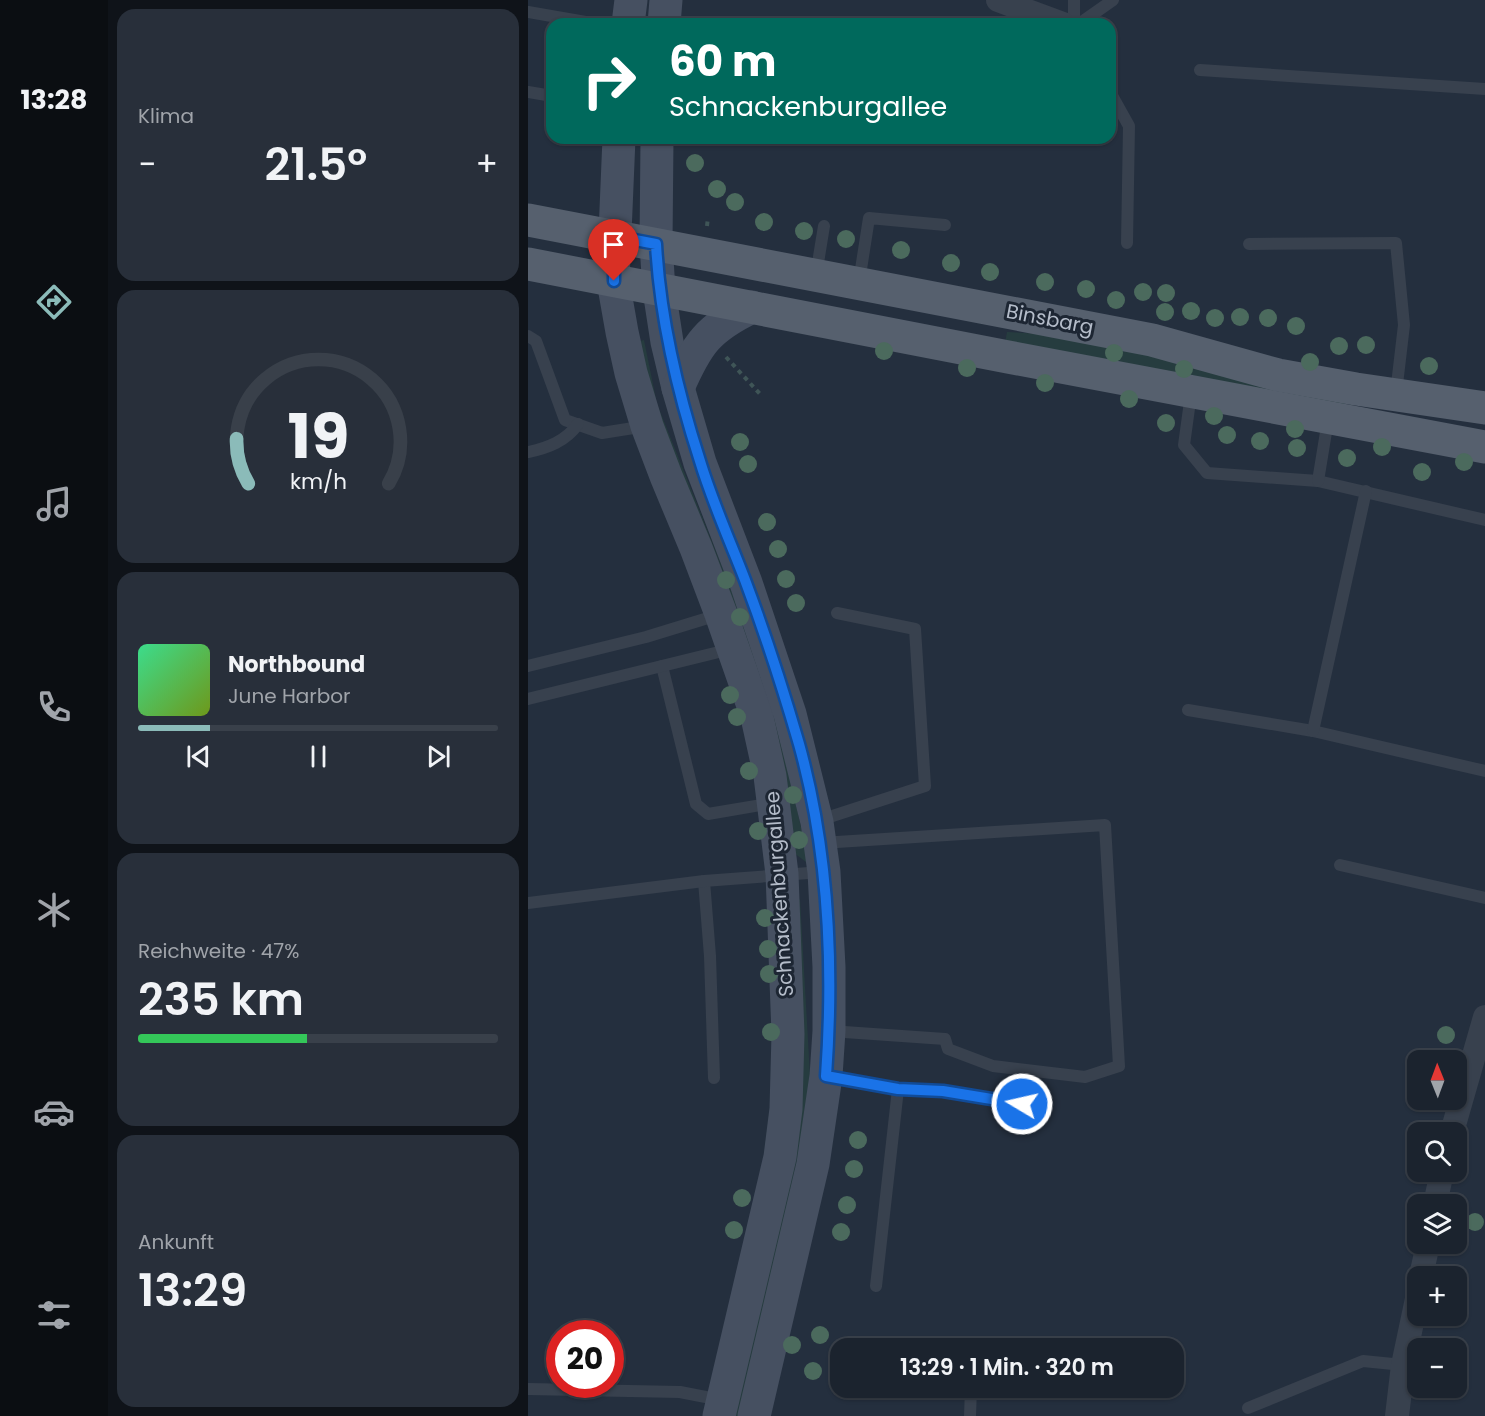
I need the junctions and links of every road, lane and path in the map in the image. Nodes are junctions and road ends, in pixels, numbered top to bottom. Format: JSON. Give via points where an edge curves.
{"nodes":[{"id":1,"x":631,"y":0,"type":"edge"},
{"id":2,"x":666,"y":0,"type":"edge"},
{"id":3,"x":998,"y":0,"type":"edge"},
{"id":4,"x":1074,"y":0,"type":"edge"},
{"id":5,"x":1113,"y":0,"type":"edge"},
{"id":6,"x":528,"y":12,"type":"edge"},
{"id":7,"x":562,"y":18,"type":"edge"},
{"id":8,"x":629,"y":18,"type":"edge"},
{"id":9,"x":664,"y":18,"type":"edge"},
{"id":10,"x":1047,"y":18,"type":"edge"},
{"id":11,"x":1074,"y":18,"type":"edge"},
{"id":12,"x":1088,"y":18,"type":"edge"},
{"id":13,"x":1200,"y":70,"type":"dead end"},
{"id":14,"x":1485,"y":89,"type":"edge"},
{"id":15,"x":528,"y":92,"type":"edge"},
{"id":16,"x":546,"y":95,"type":"edge"},
{"id":17,"x":1116,"y":103,"type":"edge"},
{"id":18,"x":619,"y":144,"type":"edge"},
{"id":19,"x":657,"y":144,"type":"edge"},
{"id":20,"x":528,"y":220,"type":"edge"},
{"id":21,"x":945,"y":225,"type":"dead end"},
{"id":22,"x":824,"y":226,"type":"dead end"},
{"id":23,"x":614,"y":236,"type":"junction"},
{"id":24,"x":1127,"y":243,"type":"dead end"},
{"id":25,"x":656,"y":244,"type":"junction"},
{"id":26,"x":1249,"y":244,"type":"dead end"},
{"id":27,"x":528,"y":264,"type":"edge"},
{"id":28,"x":816,"y":274,"type":"junction"},
{"id":29,"x":614,"y":281,"type":"junction"},
{"id":30,"x":859,"y":283,"type":"junction"},
{"id":31,"x":659,"y":290,"type":"junction"},
{"id":32,"x":752,"y":308,"type":"junction"},
{"id":33,"x":528,"y":336,"type":"edge"},
{"id":34,"x":733,"y":366,"type":"dead end"},
{"id":35,"x":678,"y":388,"type":"junction"},
{"id":36,"x":1191,"y":392,"type":"junction"},
{"id":37,"x":760,"y":394,"type":"dead end"},
{"id":38,"x":1391,"y":399,"type":"junction"},
{"id":39,"x":1485,"y":408,"type":"edge"},
{"id":40,"x":1329,"y":417,"type":"junction"},
{"id":41,"x":578,"y":424,"type":"junction"},
{"id":42,"x":647,"y":426,"type":"junction"},
{"id":43,"x":1485,"y":447,"type":"edge"},
{"id":44,"x":528,"y":452,"type":"edge"},
{"id":45,"x":1318,"y":481,"type":"junction"},
{"id":46,"x":1366,"y":491,"type":"junction"},
{"id":47,"x":1485,"y":520,"type":"edge"},
{"id":48,"x":837,"y":613,"type":"dead end"},
{"id":49,"x":721,"y":614,"type":"junction"},
{"id":50,"x":734,"y":649,"type":"junction"},
{"id":51,"x":528,"y":666,"type":"edge"},
{"id":52,"x":662,"y":666,"type":"junction"},
{"id":53,"x":528,"y":699,"type":"edge"},
{"id":54,"x":1188,"y":710,"type":"dead end"},
{"id":55,"x":1312,"y":731,"type":"junction"},
{"id":56,"x":1485,"y":771,"type":"edge"},
{"id":57,"x":774,"y":803,"type":"junction"},
{"id":58,"x":821,"y":846,"type":"junction"},
{"id":59,"x":1340,"y":865,"type":"dead end"},
{"id":60,"x":782,"y":874,"type":"junction"},
{"id":61,"x":704,"y":881,"type":"junction"},
{"id":62,"x":1485,"y":898,"type":"edge"},
{"id":63,"x":528,"y":903,"type":"edge"},
{"id":64,"x":1485,"y":1017,"type":"edge"},
{"id":65,"x":829,"y":1031,"type":"junction"},
{"id":66,"x":1479,"y":1060,"type":"edge"},
{"id":67,"x":826,"y":1076,"type":"junction"},
{"id":68,"x":714,"y":1077,"type":"dead end"},
{"id":69,"x":898,"y":1089,"type":"junction"},
{"id":70,"x":1042,"y":1107,"type":"dead end"},
{"id":71,"x":1456,"y":1122,"type":"edge"},
{"id":72,"x":876,"y":1286,"type":"dead end"},
{"id":73,"x":1411,"y":1326,"type":"edge"},
{"id":74,"x":1403,"y":1365,"type":"junction"},
{"id":75,"x":528,"y":1389,"type":"edge"},
{"id":76,"x":971,"y":1398,"type":"edge"},
{"id":77,"x":721,"y":1408,"type":"edge"},
{"id":78,"x":1248,"y":1408,"type":"dead end"},
{"id":79,"x":755,"y":1416,"type":"edge"},
{"id":80,"x":970,"y":1416,"type":"edge"},
{"id":81,"x":1397,"y":1416,"type":"edge"}],
"edges":[{"from":1,"to":8,"type":"main road"},
{"from":2,"to":9,"type":"main road"},
{"from":3,"to":10,"type":"street"},
{"from":4,"to":11,"type":"lane"},
{"from":5,"to":12,"type":"lane"},
{"from":6,"to":7,"type":"lane"},
{"from":13,"to":14,"type":"lane"},
{"from":15,"to":16,"type":"lane"},
{"from":17,"to":24,"type":"lane","via":[[1129,126]]},
{"from":18,"to":23,"type":"main road","name":"Schnackenburgallee"},
{"from":19,"to":25,"type":"main road","name":"Schnackenburgallee"},
{"from":20,"to":23,"type":"main road","name":"Binsbarg"},
{"from":21,"to":30,"type":"lane","via":[[869,218]]},
{"from":22,"to":28,"type":"lane"},
{"from":23,"to":25,"type":"main road","name":"Binsbarg"},
{"from":23,"to":29,"type":"main road","name":"Schnackenburgallee"},
{"from":25,"to":28,"type":"main road","name":"Binsbarg"},
{"from":25,"to":31,"type":"main road","name":"Schnackenburgallee"},
{"from":26,"to":38,"type":"lane","via":[[1396,243],[1404,326]]},
{"from":27,"to":29,"type":"main road"},
{"from":28,"to":30,"type":"main road","name":"Binsbarg"},
{"from":29,"to":31,"type":"main road"},
{"from":29,"to":42,"type":"main road","name":"Schnackenburgallee","via":[[631,373]]},
{"from":30,"to":38,"type":"main road","name":"Binsbarg","via":[[1152,340],[1278,375]]},
{"from":31,"to":32,"type":"main road"},
{"from":31,"to":35,"type":"main road","name":"Schnackenburgallee"},
{"from":32,"to":35,"type":"main road","via":[[716,327],[688,364]]},
{"from":32,"to":36,"type":"main road"},
{"from":33,"to":41,"type":"lane","via":[[536,341],[565,420]]},
{"from":34,"to":37,"type":"path"},
{"from":35,"to":58,"type":"main road","name":"Schnackenburgallee","via":[[700,463],[787,704]]},
{"from":36,"to":40,"type":"main road"},
{"from":36,"to":45,"type":"lane","via":[[1184,445],[1207,473]]},
{"from":38,"to":39,"type":"main road","name":"Binsbarg"},
{"from":40,"to":43,"type":"main road","via":[[1367,420]]},
{"from":40,"to":45,"type":"lane"},
{"from":41,"to":42,"type":"lane","via":[[602,433]]},
{"from":41,"to":44,"type":"lane","via":[[569,436]]},
{"from":42,"to":49,"type":"main road","name":"Schnackenburgallee"},
{"from":45,"to":46,"type":"lane"},
{"from":46,"to":47,"type":"lane"},
{"from":46,"to":55,"type":"lane"},
{"from":48,"to":58,"type":"lane","via":[[915,629],[925,786]]},
{"from":49,"to":50,"type":"main road","name":"Schnackenburgallee"},
{"from":49,"to":51,"type":"lane"},
{"from":50,"to":52,"type":"lane"},
{"from":50,"to":57,"type":"main road","name":"Schnackenburgallee","via":[[757,717]]},
{"from":52,"to":53,"type":"lane"},
{"from":52,"to":57,"type":"lane","via":[[696,804],[708,814]]},
{"from":54,"to":55,"type":"lane"},
{"from":55,"to":56,"type":"lane"},
{"from":57,"to":60,"type":"main road","name":"Schnackenburgallee"},
{"from":58,"to":60,"type":"lane"},
{"from":58,"to":65,"type":"main road","name":"Schnackenburgallee","via":[[829,934]]},
{"from":58,"to":65,"type":"lane","via":[[1105,825],[1119,1066],[1085,1077],[993,1065],[948,1049],[945,1039]]},
{"from":59,"to":62,"type":"lane"},
{"from":60,"to":61,"type":"lane"},
{"from":60,"to":77,"type":"main road","name":"Schnackenburgallee","via":[[788,1034],[786,1109],[773,1190]]},
{"from":61,"to":63,"type":"lane"},
{"from":61,"to":68,"type":"lane"},
{"from":64,"to":66,"type":"street"},
{"from":65,"to":67,"type":"main road","name":"Schnackenburgallee"},
{"from":66,"to":71,"type":"street"},
{"from":67,"to":69,"type":"lane"},
{"from":67,"to":79,"type":"main road","name":"Schnackenburgallee","via":[[813,1164]]},
{"from":69,"to":70,"type":"lane","via":[[943,1091]]},
{"from":69,"to":72,"type":"lane"},
{"from":73,"to":74,"type":"street"},
{"from":74,"to":78,"type":"lane","via":[[1363,1361]]},
{"from":74,"to":81,"type":"street"},
{"from":75,"to":77,"type":"lane","via":[[680,1392]]},
{"from":76,"to":80,"type":"lane"}]}
